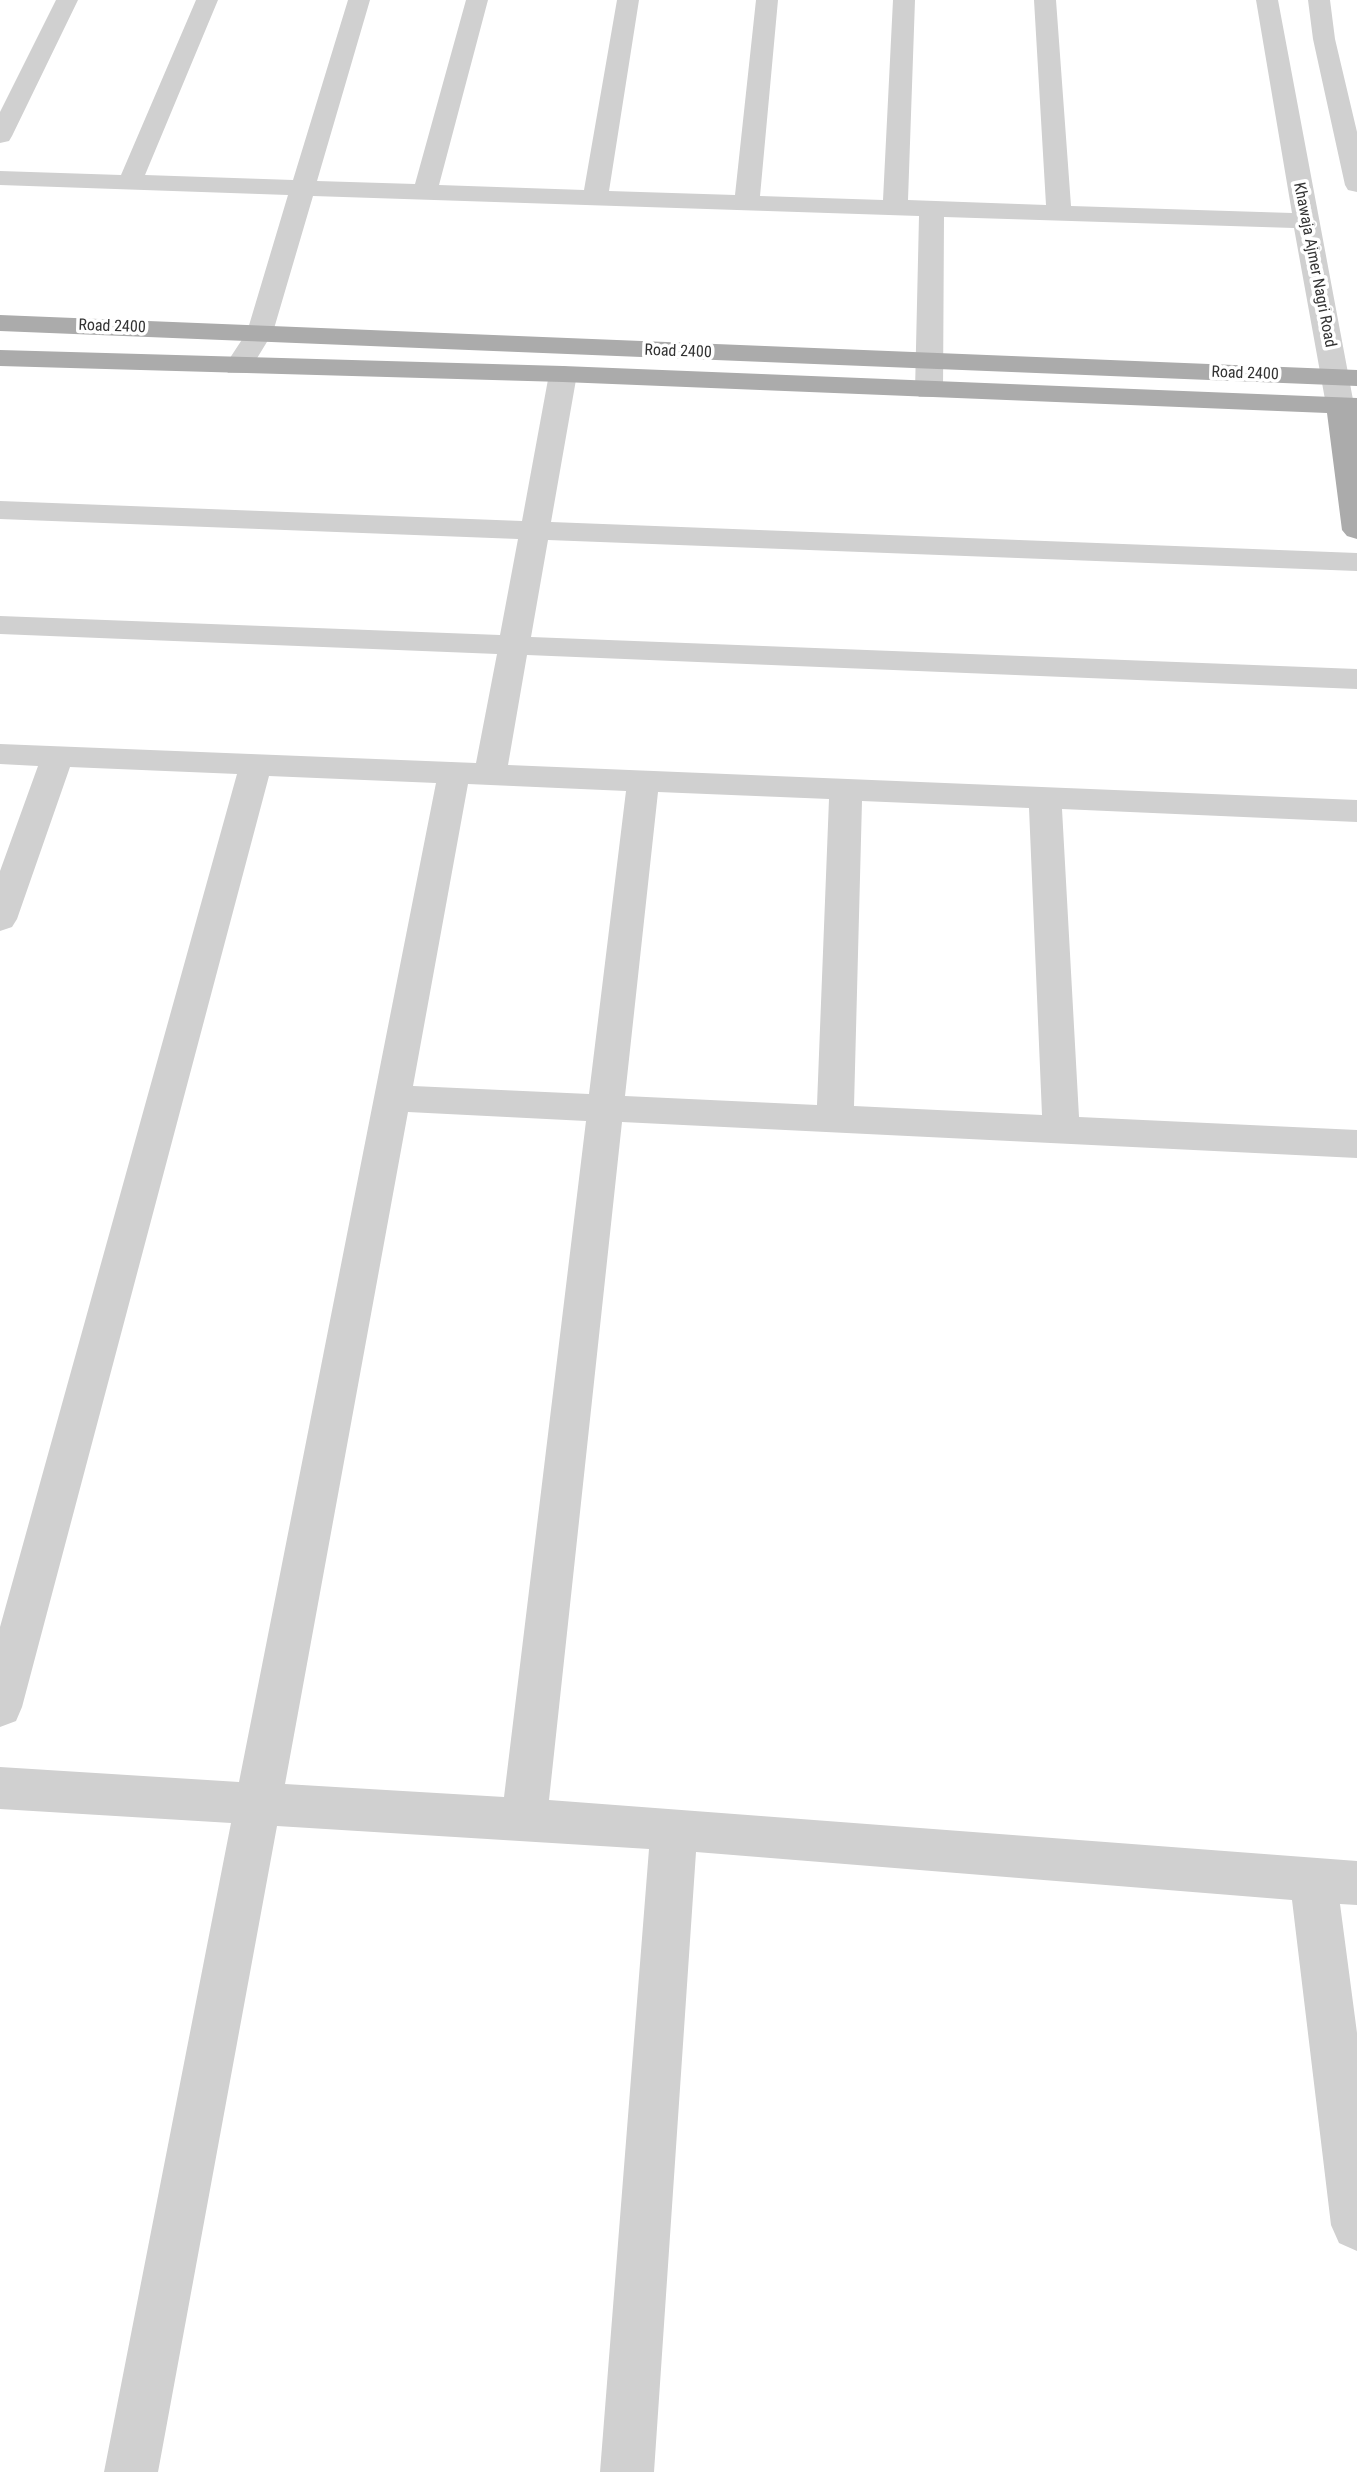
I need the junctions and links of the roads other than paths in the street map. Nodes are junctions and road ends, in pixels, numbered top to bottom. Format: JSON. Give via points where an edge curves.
{"nodes":[{"id":1,"x":67,"y":0,"type":"edge"},
{"id":2,"x":207,"y":0,"type":"edge"},
{"id":3,"x":359,"y":0,"type":"edge"},
{"id":4,"x":477,"y":0,"type":"edge"},
{"id":5,"x":628,"y":0,"type":"edge"},
{"id":6,"x":767,"y":0,"type":"edge"},
{"id":7,"x":904,"y":0,"type":"edge"},
{"id":8,"x":1045,"y":0,"type":"edge"},
{"id":9,"x":1268,"y":8,"type":"edge"},
{"id":10,"x":1328,"y":24,"type":"edge"},
{"id":11,"x":0,"y":136,"type":"edge"},
{"id":12,"x":0,"y":178,"type":"edge"},
{"id":13,"x":130,"y":182,"type":"junction"},
{"id":14,"x":1357,"y":185,"type":"edge"},
{"id":15,"x":303,"y":188,"type":"junction"},
{"id":16,"x":425,"y":192,"type":"junction"},
{"id":17,"x":595,"y":197,"type":"junction"},
{"id":18,"x":747,"y":202,"type":"junction"},
{"id":19,"x":895,"y":207,"type":"junction"},
{"id":20,"x":932,"y":208,"type":"junction"},
{"id":21,"x":1059,"y":213,"type":"junction"},
{"id":22,"x":1306,"y":220,"type":"junction"},
{"id":23,"x":0,"y":323,"type":"edge"},
{"id":24,"x":260,"y":332,"type":"junction"},
{"id":25,"x":0,"y":358,"type":"edge"},
{"id":26,"x":930,"y":362,"type":"junction"},
{"id":27,"x":239,"y":367,"type":"junction"},
{"id":28,"x":563,"y":374,"type":"junction"},
{"id":29,"x":1346,"y":378,"type":"edge"},
{"id":30,"x":929,"y":391,"type":"junction"},
{"id":31,"x":1349,"y":406,"type":"edge"},
{"id":32,"x":0,"y":510,"type":"edge"},
{"id":33,"x":1357,"y":530,"type":"edge"},
{"id":34,"x":533,"y":531,"type":"junction"},
{"id":35,"x":1357,"y":562,"type":"edge"},
{"id":36,"x":0,"y":625,"type":"edge"},
{"id":37,"x":513,"y":646,"type":"junction"},
{"id":38,"x":1357,"y":679,"type":"edge"},
{"id":39,"x":0,"y":754,"type":"edge"},
{"id":40,"x":57,"y":757,"type":"junction"},
{"id":41,"x":256,"y":765,"type":"junction"},
{"id":42,"x":472,"y":774,"type":"junction"},
{"id":43,"x":643,"y":781,"type":"junction"},
{"id":44,"x":846,"y":790,"type":"junction"},
{"id":45,"x":1045,"y":799,"type":"junction"},
{"id":46,"x":1357,"y":811,"type":"edge"},
{"id":47,"x":0,"y":919,"type":"edge"},
{"id":48,"x":393,"y":1098,"type":"junction"},
{"id":49,"x":606,"y":1109,"type":"junction"},
{"id":50,"x":835,"y":1120,"type":"junction"},
{"id":51,"x":1061,"y":1131,"type":"junction"},
{"id":52,"x":1357,"y":1144,"type":"edge"},
{"id":53,"x":0,"y":1707,"type":"edge"},
{"id":54,"x":0,"y":1788,"type":"edge"},
{"id":55,"x":257,"y":1804,"type":"junction"},
{"id":56,"x":524,"y":1821,"type":"junction"},
{"id":57,"x":674,"y":1829,"type":"junction"},
{"id":58,"x":1335,"y":1881,"type":"edge"},
{"id":59,"x":1357,"y":2225,"type":"edge"},
{"id":60,"x":131,"y":2472,"type":"edge"},
{"id":61,"x":627,"y":2472,"type":"edge"}],
"edges":[{"from":1,"to":11,"type":"street"},
{"from":2,"to":13,"type":"street"},
{"from":3,"to":15,"type":"street"},
{"from":4,"to":16,"type":"street"},
{"from":5,"to":17,"type":"street"},
{"from":6,"to":18,"type":"street"},
{"from":7,"to":19,"type":"street"},
{"from":8,"to":21,"type":"street"},
{"from":9,"to":10,"type":"street"},
{"from":9,"to":22,"type":"street","name":"Khawaja Ajmer Nagri Road"},
{"from":10,"to":14,"type":"street"},
{"from":12,"to":13,"type":"street"},
{"from":13,"to":15,"type":"street"},
{"from":15,"to":16,"type":"street"},
{"from":15,"to":24,"type":"street"},
{"from":16,"to":17,"type":"street"},
{"from":17,"to":18,"type":"street"},
{"from":18,"to":19,"type":"street"},
{"from":19,"to":20,"type":"street"},
{"from":20,"to":21,"type":"street"},
{"from":20,"to":26,"type":"street"},
{"from":21,"to":22,"type":"street"},
{"from":22,"to":29,"type":"street","name":"Khawaja Ajmer Nagri Road"},
{"from":23,"to":24,"type":"main road","name":"Road 2400"},
{"from":24,"to":26,"type":"main road","name":"Road 2400"},
{"from":24,"to":27,"type":"street"},
{"from":25,"to":27,"type":"main road","name":"Road 2400"},
{"from":26,"to":29,"type":"main road","name":"Road 2400"},
{"from":26,"to":30,"type":"street"},
{"from":27,"to":28,"type":"main road","name":"Road 2400"},
{"from":28,"to":30,"type":"main road","name":"Road 2400"},
{"from":28,"to":34,"type":"street"},
{"from":29,"to":31,"type":"street","name":"Khawaja Ajmer Nagri Road"},
{"from":30,"to":31,"type":"main road","name":"Road 2400"},
{"from":31,"to":33,"type":"main road","name":"Khawaja Ajmer Nagri Road"},
{"from":32,"to":34,"type":"street"},
{"from":34,"to":35,"type":"street"},
{"from":34,"to":37,"type":"street"},
{"from":36,"to":37,"type":"street"},
{"from":37,"to":38,"type":"street"},
{"from":37,"to":42,"type":"street"},
{"from":39,"to":40,"type":"street"},
{"from":40,"to":41,"type":"street"},
{"from":40,"to":47,"type":"street"},
{"from":41,"to":42,"type":"street"},
{"from":41,"to":53,"type":"street"},
{"from":42,"to":43,"type":"street"},
{"from":42,"to":48,"type":"street"},
{"from":43,"to":44,"type":"street"},
{"from":43,"to":49,"type":"street"},
{"from":44,"to":45,"type":"street"},
{"from":44,"to":50,"type":"street"},
{"from":45,"to":46,"type":"street"},
{"from":45,"to":51,"type":"street"},
{"from":48,"to":49,"type":"street"},
{"from":48,"to":55,"type":"street"},
{"from":49,"to":50,"type":"street"},
{"from":49,"to":56,"type":"street"},
{"from":50,"to":51,"type":"street"},
{"from":51,"to":52,"type":"street"},
{"from":54,"to":55,"type":"street"},
{"from":55,"to":56,"type":"street"},
{"from":55,"to":60,"type":"street"},
{"from":56,"to":57,"type":"street"},
{"from":57,"to":58,"type":"street"},
{"from":57,"to":61,"type":"street"},
{"from":58,"to":59,"type":"street"}]}
